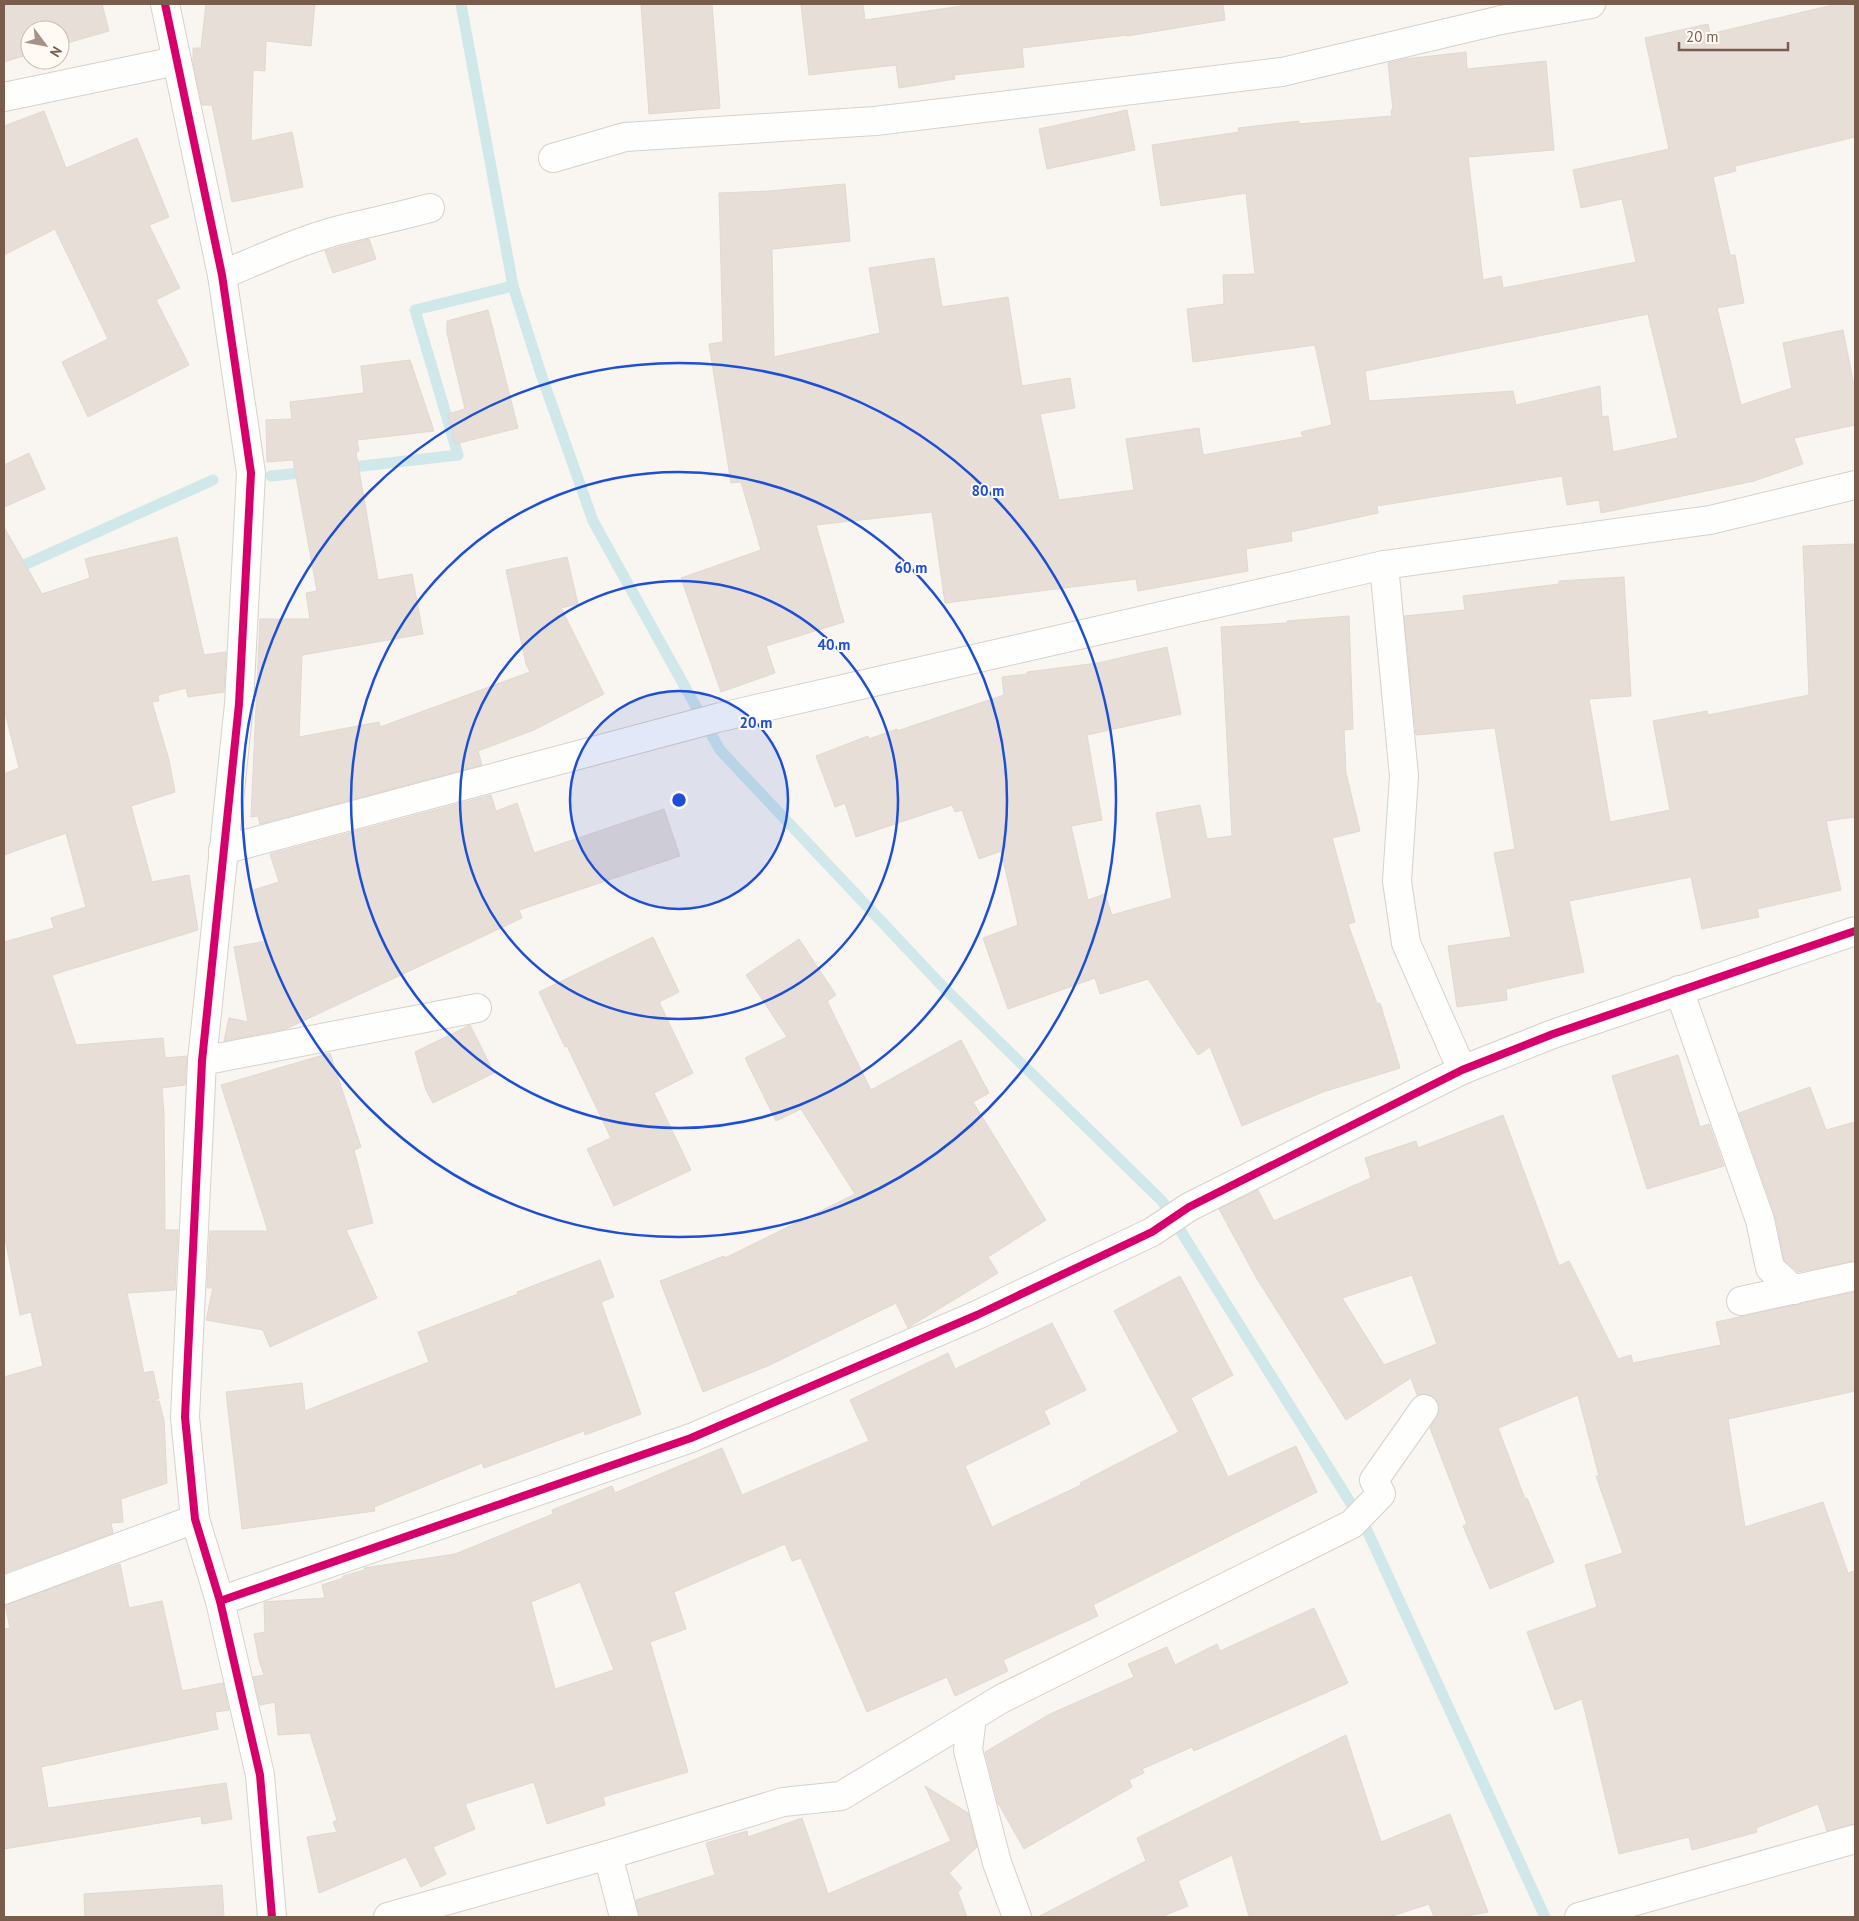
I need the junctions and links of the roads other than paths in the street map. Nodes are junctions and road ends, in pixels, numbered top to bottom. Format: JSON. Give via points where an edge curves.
{"nodes":[{"id":1,"x":164,"y":4,"type":"edge"},
{"id":2,"x":1591,"y":4,"type":"edge"},
{"id":3,"x":176,"y":61,"type":"junction"},
{"id":4,"x":4,"y":97,"type":"edge"},
{"id":5,"x":553,"y":158,"type":"dead end"},
{"id":6,"x":430,"y":208,"type":"dead end"},
{"id":7,"x":222,"y":275,"type":"junction"},
{"id":8,"x":1855,"y":485,"type":"edge"},
{"id":9,"x":1384,"y":565,"type":"junction"},
{"id":10,"x":223,"y":850,"type":"junction"},
{"id":11,"x":1855,"y":931,"type":"edge"},
{"id":12,"x":1680,"y":990,"type":"junction"},
{"id":13,"x":476,"y":1008,"type":"dead end"},
{"id":14,"x":202,"y":1061,"type":"junction"},
{"id":15,"x":1462,"y":1070,"type":"junction"},
{"id":16,"x":1855,"y":1276,"type":"edge"},
{"id":17,"x":1794,"y":1290,"type":"junction"},
{"id":18,"x":1741,"y":1301,"type":"dead end"},
{"id":19,"x":1424,"y":1409,"type":"dead end"},
{"id":20,"x":195,"y":1519,"type":"junction"},
{"id":21,"x":4,"y":1590,"type":"edge"},
{"id":22,"x":220,"y":1601,"type":"junction"},
{"id":23,"x":972,"y":1717,"type":"junction"},
{"id":24,"x":1855,"y":1839,"type":"edge"},
{"id":25,"x":608,"y":1855,"type":"junction"},
{"id":26,"x":272,"y":1917,"type":"edge"},
{"id":27,"x":388,"y":1917,"type":"edge"},
{"id":28,"x":624,"y":1917,"type":"edge"},
{"id":29,"x":1017,"y":1917,"type":"edge"},
{"id":30,"x":1579,"y":1917,"type":"edge"}],
"edges":[{"from":1,"to":3,"type":"street"},
{"from":2,"to":5,"type":"street","via":[[1501,20],[1282,72],[875,120],[625,137]]},
{"from":3,"to":4,"type":"street"},
{"from":3,"to":7,"type":"street"},
{"from":6,"to":7,"type":"street","via":[[307,241]]},
{"from":7,"to":10,"type":"street","via":[[251,473],[239,704]]},
{"from":8,"to":9,"type":"street","via":[[1710,520]]},
{"from":9,"to":10,"type":"street","via":[[717,718]]},
{"from":9,"to":15,"type":"street","via":[[1404,776],[1397,882],[1406,942]]},
{"from":10,"to":14,"type":"street"},
{"from":11,"to":12,"type":"street"},
{"from":12,"to":15,"type":"street"},
{"from":12,"to":17,"type":"street","via":[[1760,1220],[1770,1268]]},
{"from":13,"to":14,"type":"street"},
{"from":14,"to":20,"type":"street","via":[[185,1418]]},
{"from":15,"to":22,"type":"street","via":[[1189,1207],[1152,1232],[977,1315],[691,1438]]},
{"from":16,"to":17,"type":"street"},
{"from":17,"to":18,"type":"street"},
{"from":19,"to":23,"type":"street","via":[[1374,1480],[1381,1494],[1352,1524]]},
{"from":20,"to":21,"type":"street"},
{"from":20,"to":22,"type":"street"},
{"from":22,"to":26,"type":"street","via":[[260,1774]]},
{"from":23,"to":25,"type":"street","via":[[840,1796],[783,1802]]},
{"from":23,"to":29,"type":"street","via":[[968,1750],[997,1863]]},
{"from":24,"to":30,"type":"street"},
{"from":25,"to":27,"type":"street"},
{"from":25,"to":28,"type":"street"}]}
